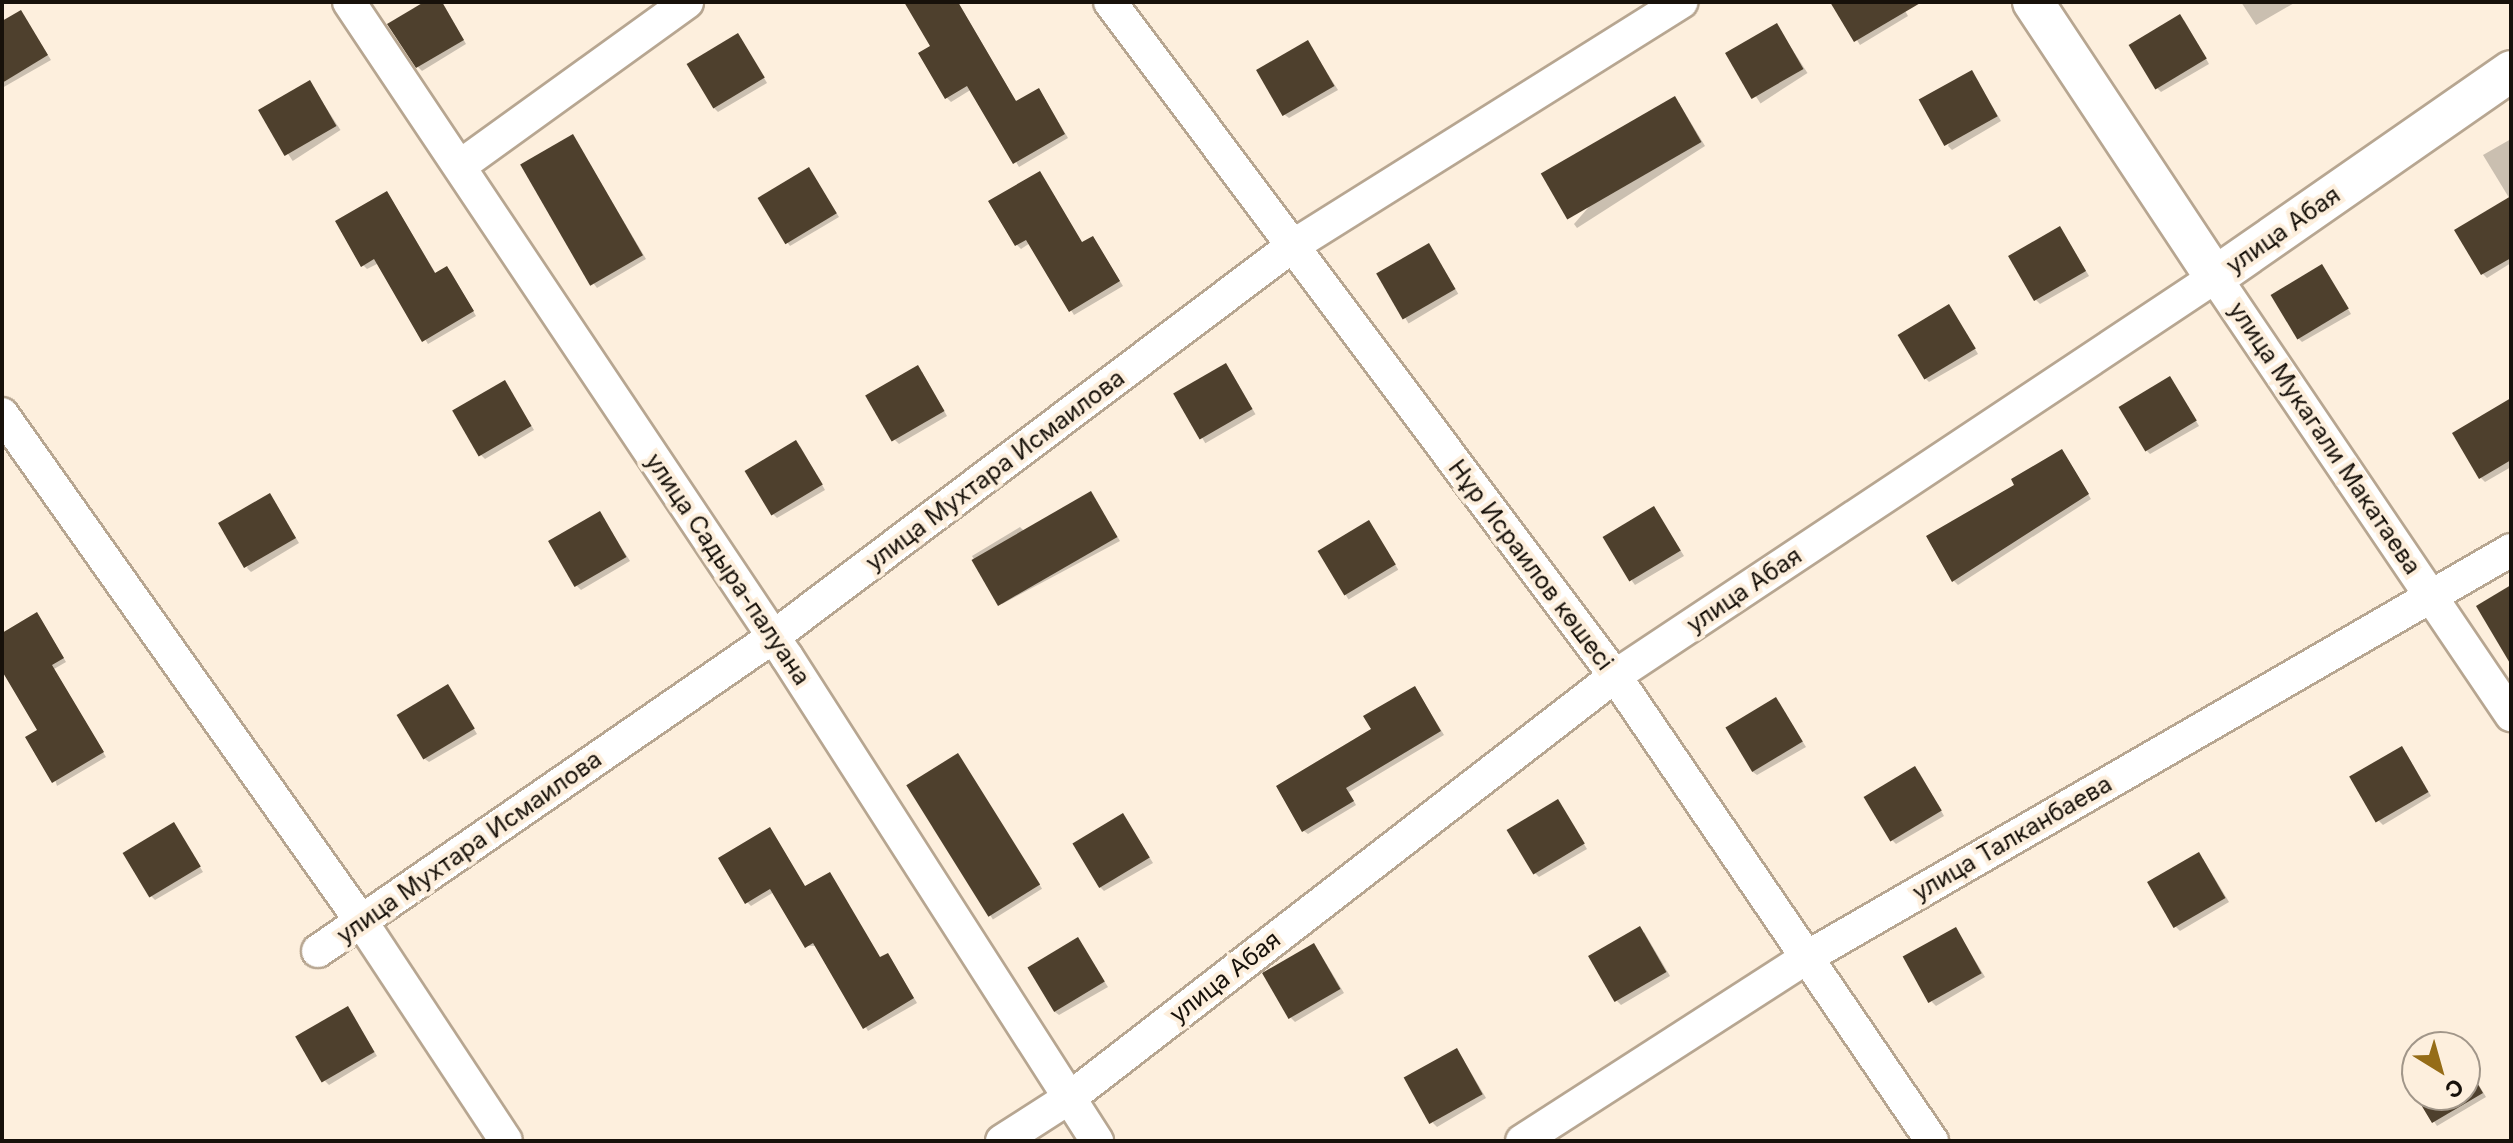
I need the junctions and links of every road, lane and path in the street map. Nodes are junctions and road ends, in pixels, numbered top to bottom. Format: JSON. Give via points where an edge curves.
{"nodes":[{"id":1,"x":349,"y":2,"type":"edge"},
{"id":2,"x":687,"y":2,"type":"edge"},
{"id":3,"x":1110,"y":2,"type":"edge"},
{"id":4,"x":1681,"y":2,"type":"edge"},
{"id":5,"x":2033,"y":2,"type":"edge"},
{"id":6,"x":2511,"y":71,"type":"edge"},
{"id":7,"x":460,"y":166,"type":"junction"},
{"id":8,"x":1291,"y":247,"type":"junction"},
{"id":9,"x":2215,"y":277,"type":"junction"},
{"id":10,"x":2,"y":414,"type":"edge"},
{"id":11,"x":2511,"y":550,"type":"edge"},
{"id":12,"x":2433,"y":596,"type":"junction"},
{"id":13,"x":773,"y":637,"type":"junction"},
{"id":14,"x":1615,"y":676,"type":"junction"},
{"id":15,"x":2511,"y":715,"type":"edge"},
{"id":16,"x":361,"y":921,"type":"junction"},
{"id":17,"x":318,"y":951,"type":"dead end"},
{"id":18,"x":1809,"y":956,"type":"junction"},
{"id":19,"x":1072,"y":1096,"type":"junction"},
{"id":20,"x":506,"y":1141,"type":"edge"},
{"id":21,"x":1002,"y":1141,"type":"edge"},
{"id":22,"x":1097,"y":1141,"type":"edge"},
{"id":23,"x":1522,"y":1141,"type":"edge"},
{"id":24,"x":1932,"y":1141,"type":"edge"}],
"edges":[{"from":1,"to":7,"type":"street","name":"улица Садыра-палуана"},
{"from":2,"to":7,"type":"street"},
{"from":3,"to":8,"type":"street","name":"Нұр Исраилов көшесі"},
{"from":4,"to":8,"type":"street","name":"улица Мухтара Исмаилова"},
{"from":5,"to":9,"type":"street","name":"улица Мукагали Макатаева"},
{"from":6,"to":9,"type":"street","name":"улица Абая"},
{"from":7,"to":13,"type":"street","name":"улица Садыра-палуана"},
{"from":8,"to":13,"type":"street","name":"улица Мухтара Исмаилова"},
{"from":8,"to":14,"type":"street","name":"Нұр Исраилов көшесі"},
{"from":9,"to":12,"type":"street","name":"улица Мукагали Макатаева"},
{"from":9,"to":14,"type":"street","name":"улица Абая"},
{"from":10,"to":16,"type":"street"},
{"from":11,"to":12,"type":"street","name":"улица Талканбаева"},
{"from":12,"to":15,"type":"street","name":"улица Мукагали Макатаева"},
{"from":12,"to":18,"type":"street","name":"улица Талканбаева"},
{"from":13,"to":16,"type":"street","name":"улица Мухтара Исмаилова"},
{"from":13,"to":19,"type":"street","name":"улица Садыра-палуана"},
{"from":14,"to":18,"type":"street","name":"Нұр Исраилов көшесі"},
{"from":14,"to":19,"type":"street","name":"улица Абая"},
{"from":16,"to":17,"type":"street","name":"улица Мухтара Исмаилова"},
{"from":16,"to":20,"type":"street"},
{"from":18,"to":23,"type":"street","name":"улица Талканбаева"},
{"from":18,"to":24,"type":"street","name":"Нұр Исраилов көшесі"},
{"from":19,"to":21,"type":"street","name":"улица Абая"},
{"from":19,"to":22,"type":"street","name":"улица Садыра-палуана"}]}
